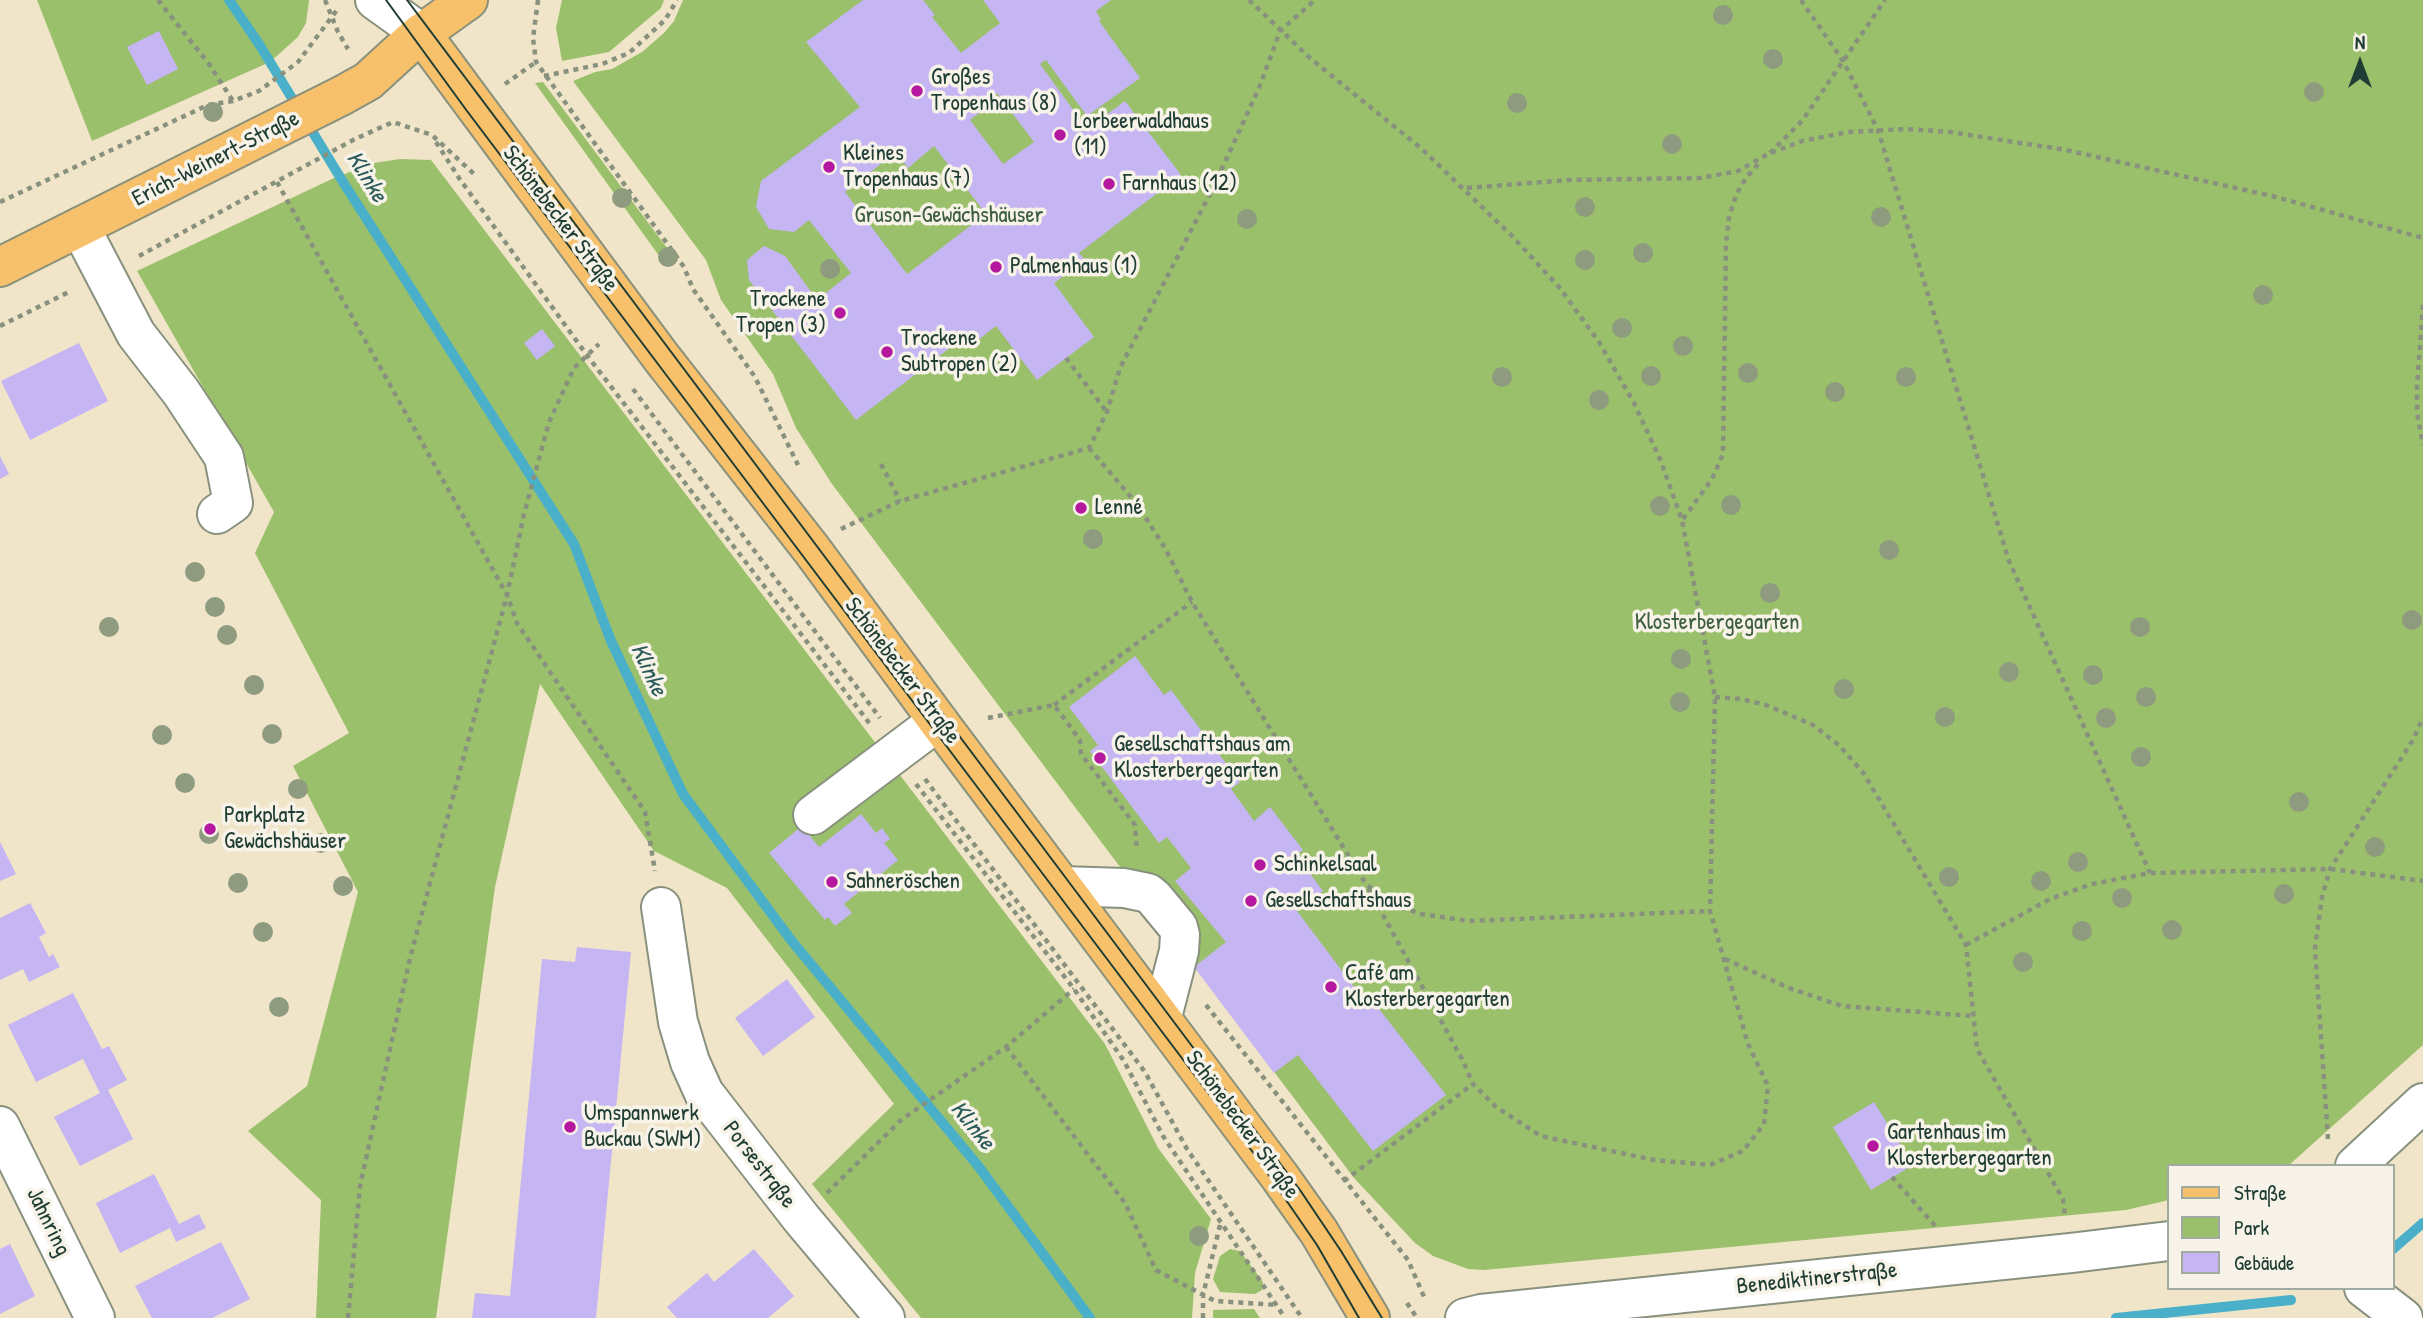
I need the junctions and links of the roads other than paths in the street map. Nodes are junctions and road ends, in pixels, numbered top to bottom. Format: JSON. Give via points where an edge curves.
{"nodes":[{"id":1,"x":375,"y":0,"type":"edge"},
{"id":2,"x":397,"y":0,"type":"edge"},
{"id":3,"x":468,"y":0,"type":"edge"},
{"id":4,"x":427,"y":17,"type":"edge"},
{"id":5,"x":80,"y":227,"type":"junction"},
{"id":6,"x":0,"y":267,"type":"edge"},
{"id":7,"x":217,"y":514,"type":"dead end"},
{"id":8,"x":938,"y":721,"type":"junction"},
{"id":9,"x":813,"y":815,"type":"dead end"},
{"id":10,"x":1062,"y":886,"type":"junction"},
{"id":11,"x":660,"y":907,"type":"road end"},
{"id":12,"x":1162,"y":1017,"type":"junction"},
{"id":13,"x":2423,"y":1102,"type":"edge"},
{"id":14,"x":0,"y":1126,"type":"edge"},
{"id":15,"x":2342,"y":1159,"type":"edge"},
{"id":16,"x":2168,"y":1241,"type":"edge"},
{"id":17,"x":2367,"y":1290,"type":"edge"},
{"id":18,"x":95,"y":1318,"type":"edge"},
{"id":19,"x":885,"y":1318,"type":"edge"},
{"id":20,"x":1370,"y":1318,"type":"edge"},
{"id":21,"x":1465,"y":1318,"type":"edge"},
{"id":22,"x":2403,"y":1318,"type":"edge"}],
"edges":[{"from":1,"to":4,"type":"street"},
{"from":2,"to":4,"type":"street"},
{"from":3,"to":4,"type":"main road","name":"Erich-Weinert-Straße"},
{"from":4,"to":5,"type":"main road","name":"Erich-Weinert-Straße","via":[[368,81]]},
{"from":4,"to":8,"type":"main road","name":"Schönebecker Straße","via":[[661,356]]},
{"from":5,"to":6,"type":"main road","name":"Erich-Weinert-Straße"},
{"from":5,"to":7,"type":"street","via":[[136,334],[224,457],[233,503]]},
{"from":8,"to":9,"type":"street"},
{"from":8,"to":10,"type":"main road","name":"Schönebecker Straße"},
{"from":10,"to":12,"type":"main road","name":"Schönebecker Straße"},
{"from":10,"to":12,"type":"street","via":[[1139,891],[1154,897],[1179,929],[1176,967]]},
{"from":11,"to":19,"type":"street","name":"Porsestraße","via":[[678,1022],[696,1077],[719,1114]]},
{"from":12,"to":20,"type":"main road","name":"Schönebecker Straße","via":[[1311,1221]]},
{"from":13,"to":15,"type":"street"},
{"from":14,"to":18,"type":"street","name":"Jahnring"},
{"from":16,"to":21,"type":"street","name":"Benediktinerstraße"},
{"from":17,"to":22,"type":"street"}]}
